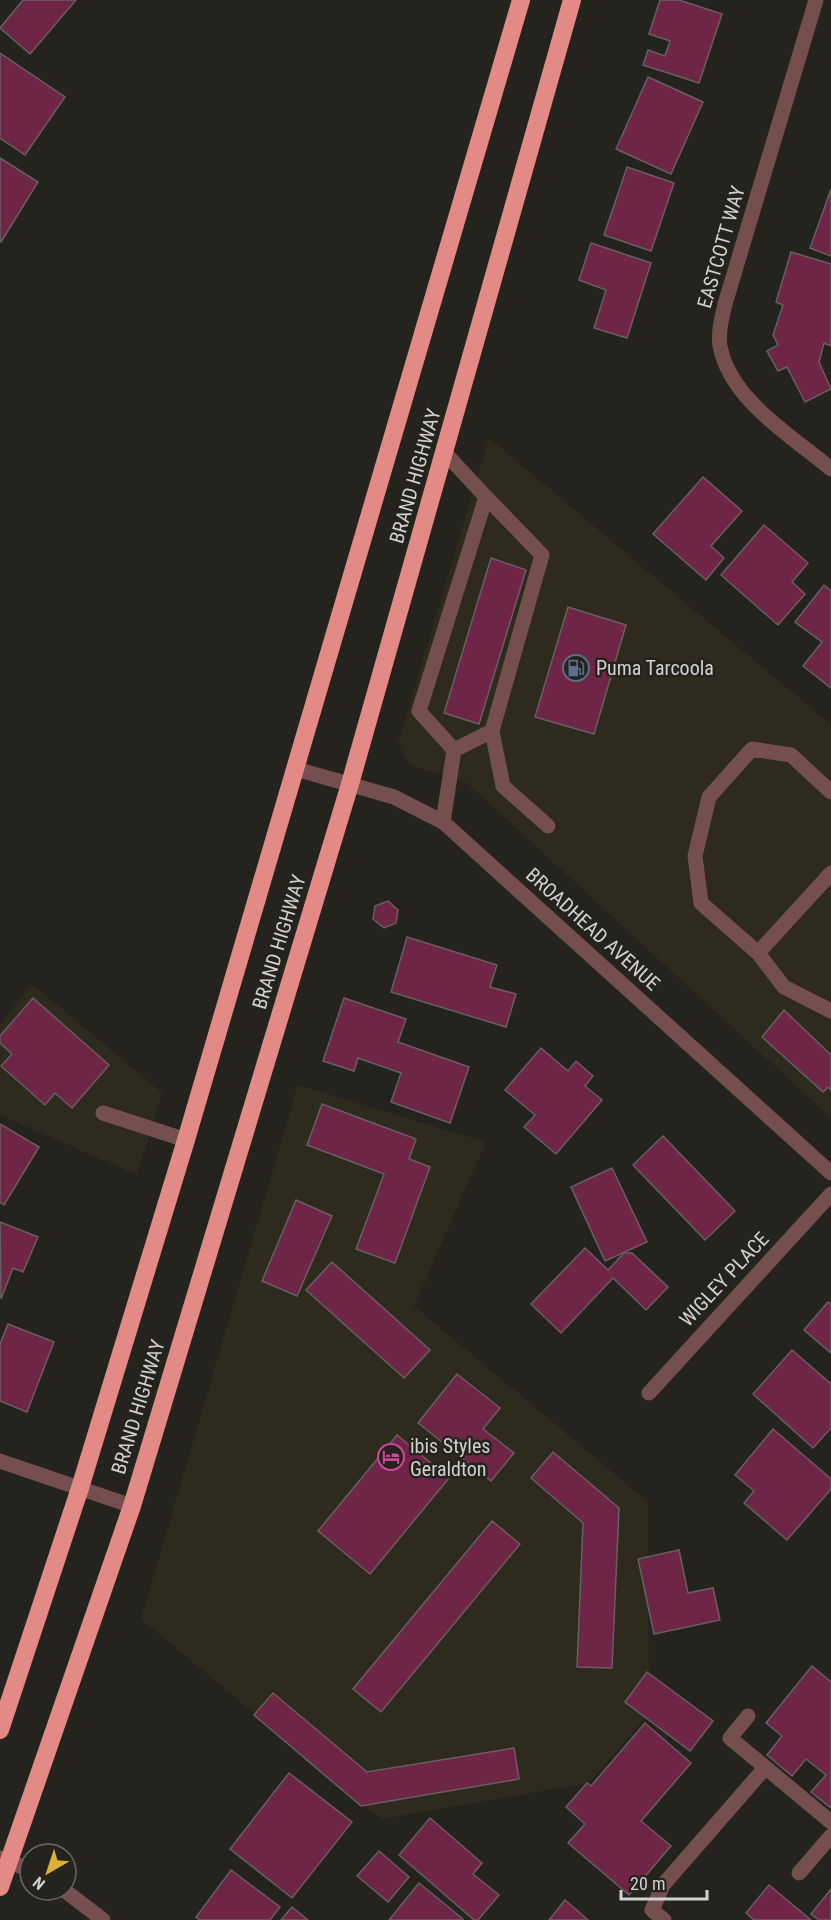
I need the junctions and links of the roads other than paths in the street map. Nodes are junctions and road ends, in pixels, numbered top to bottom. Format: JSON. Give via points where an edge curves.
{"nodes":[{"id":1,"x":521,"y":0,"type":"edge"},
{"id":2,"x":572,"y":0,"type":"edge"},
{"id":3,"x":816,"y":0,"type":"edge"},
{"id":4,"x":445,"y":453,"type":"junction"},
{"id":5,"x":831,"y":468,"type":"edge"},
{"id":6,"x":486,"y":497,"type":"junction"},
{"id":7,"x":492,"y":731,"type":"junction"},
{"id":8,"x":454,"y":750,"type":"junction"},
{"id":9,"x":296,"y":769,"type":"junction"},
{"id":10,"x":350,"y":784,"type":"junction"},
{"id":11,"x":831,"y":792,"type":"edge"},
{"id":12,"x":443,"y":822,"type":"junction"},
{"id":13,"x":548,"y":826,"type":"dead end"},
{"id":14,"x":831,"y":873,"type":"edge"},
{"id":15,"x":758,"y":953,"type":"junction"},
{"id":16,"x":831,"y":1011,"type":"edge"},
{"id":17,"x":103,"y":1113,"type":"dead end"},
{"id":18,"x":186,"y":1140,"type":"junction"},
{"id":19,"x":831,"y":1173,"type":"edge"},
{"id":20,"x":831,"y":1194,"type":"edge"},
{"id":21,"x":649,"y":1393,"type":"dead end"},
{"id":22,"x":0,"y":1461,"type":"edge"},
{"id":23,"x":80,"y":1488,"type":"junction"},
{"id":24,"x":132,"y":1506,"type":"junction"},
{"id":25,"x":4,"y":1708,"type":"edge"},
{"id":26,"x":748,"y":1716,"type":"dead end"},
{"id":27,"x":0,"y":1730,"type":"edge"},
{"id":28,"x":764,"y":1769,"type":"junction"},
{"id":29,"x":831,"y":1822,"type":"edge"},
{"id":30,"x":831,"y":1836,"type":"edge"},
{"id":31,"x":5,"y":1860,"type":"edge"},
{"id":32,"x":799,"y":1873,"type":"dead end"},
{"id":33,"x":0,"y":1887,"type":"edge"},
{"id":34,"x":78,"y":1901,"type":"edge"},
{"id":35,"x":102,"y":1920,"type":"edge"},
{"id":36,"x":664,"y":1920,"type":"edge"}],
"edges":[{"from":1,"to":9,"type":"highway","name":"BRAND HIGHWAY"},
{"from":2,"to":4,"type":"highway","name":"BRAND HIGHWAY"},
{"from":3,"to":5,"type":"street","name":"EASTCOTT WAY","via":[[725,304],[720,346],[739,388]]},
{"from":4,"to":6,"type":"street"},
{"from":4,"to":10,"type":"highway","name":"BRAND HIGHWAY"},
{"from":6,"to":7,"type":"street","via":[[542,555]]},
{"from":6,"to":8,"type":"street","via":[[419,711]]},
{"from":7,"to":8,"type":"street"},
{"from":7,"to":13,"type":"street","via":[[503,786]]},
{"from":8,"to":12,"type":"street"},
{"from":9,"to":10,"type":"street","name":"BROADHEAD AVENUE"},
{"from":9,"to":18,"type":"highway","name":"BRAND HIGHWAY"},
{"from":10,"to":12,"type":"street","name":"BROADHEAD AVENUE","via":[[394,797]]},
{"from":10,"to":24,"type":"highway","name":"BRAND HIGHWAY"},
{"from":11,"to":15,"type":"street","via":[[791,755],[752,749],[709,797],[695,856],[701,903]]},
{"from":12,"to":19,"type":"street","name":"BROADHEAD AVENUE"},
{"from":14,"to":15,"type":"street"},
{"from":15,"to":16,"type":"street","via":[[784,987]]},
{"from":17,"to":18,"type":"street"},
{"from":18,"to":23,"type":"highway","name":"BRAND HIGHWAY"},
{"from":20,"to":21,"type":"street","name":"WIGLEY PLACE"},
{"from":22,"to":23,"type":"street"},
{"from":23,"to":24,"type":"street"},
{"from":23,"to":25,"type":"highway","name":"BRAND HIGHWAY"},
{"from":24,"to":31,"type":"highway","name":"BRAND HIGHWAY"},
{"from":25,"to":27,"type":"highway","name":"BRAND HIGHWAY"},
{"from":26,"to":28,"type":"street","via":[[730,1738]]},
{"from":28,"to":29,"type":"street"},
{"from":28,"to":36,"type":"street","via":[[663,1885],[652,1910]]},
{"from":30,"to":32,"type":"street"},
{"from":31,"to":33,"type":"highway","name":"BRAND HIGHWAY"},
{"from":34,"to":35,"type":"street"}]}
